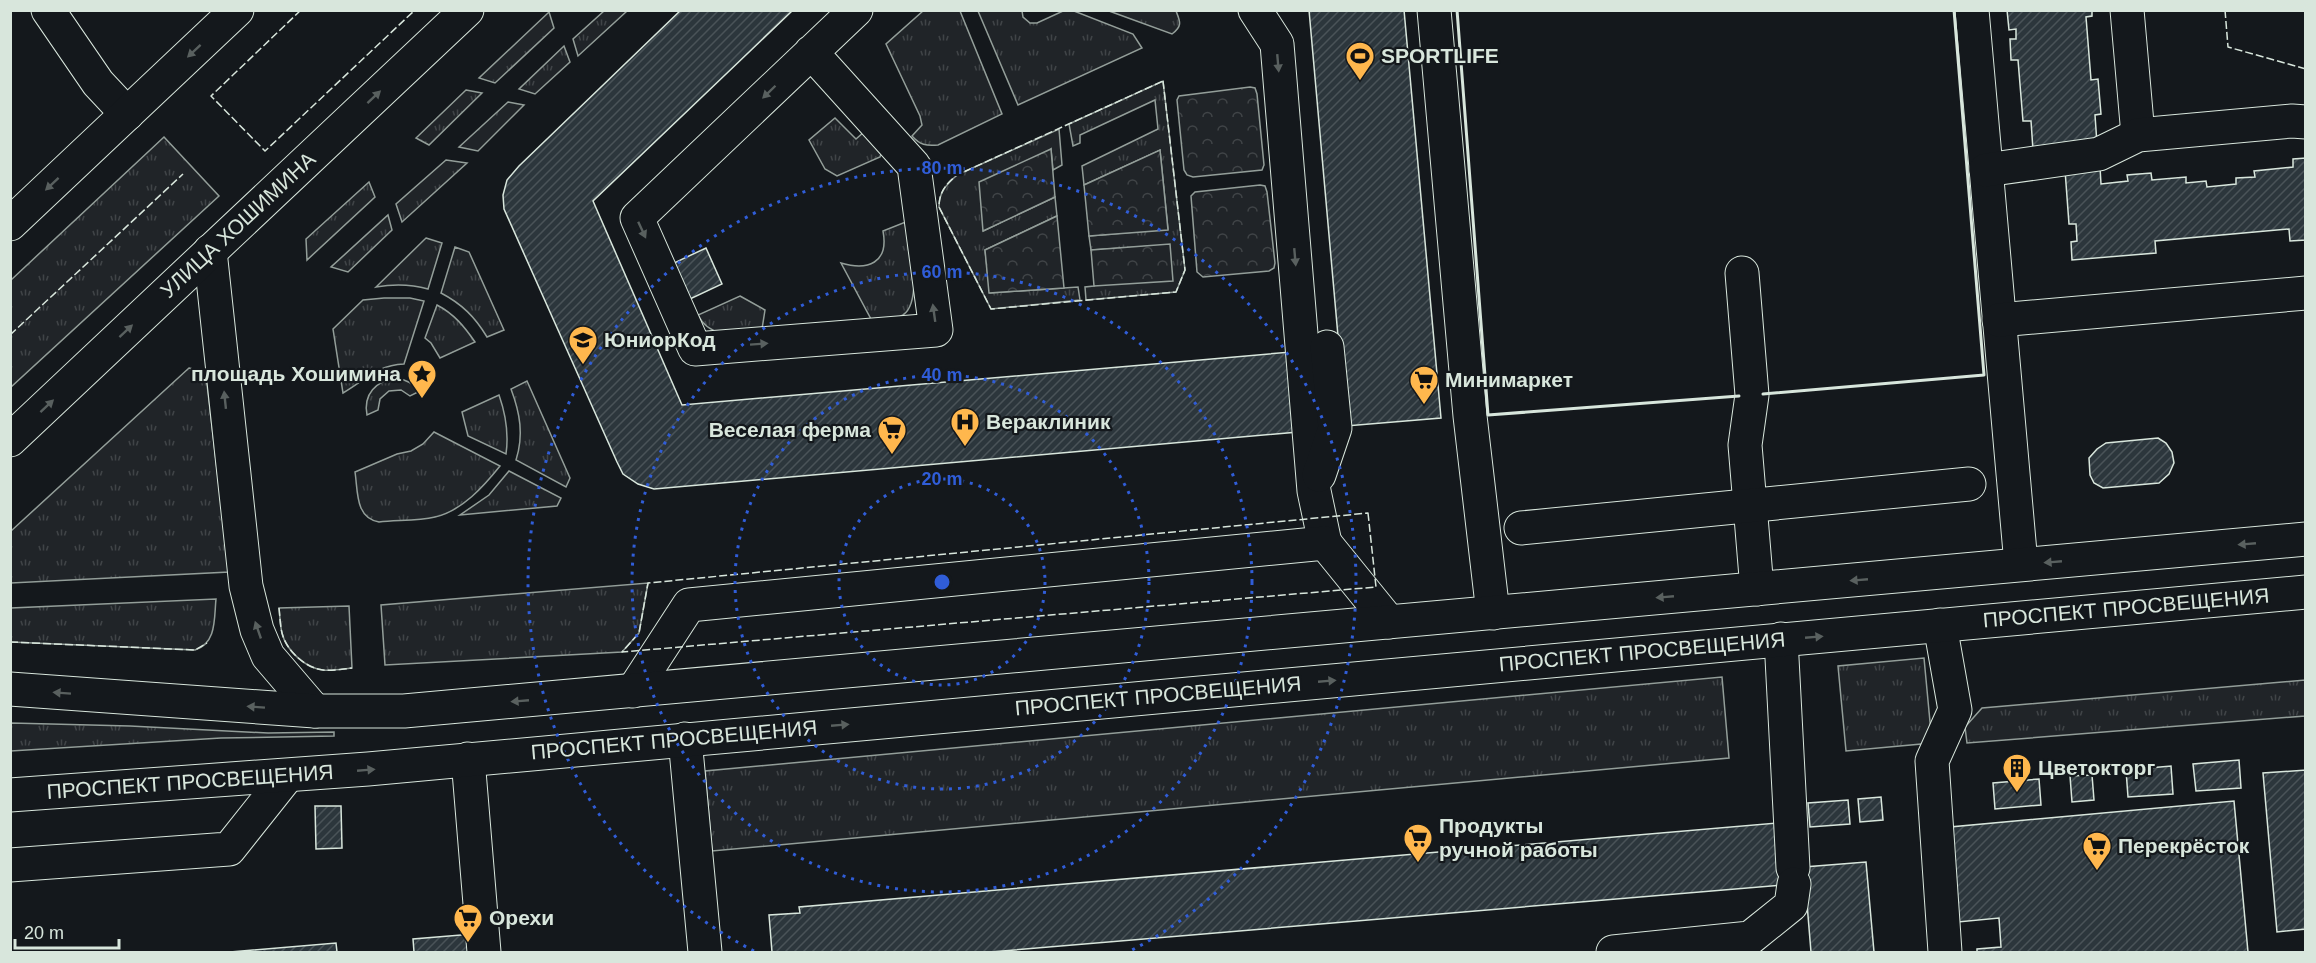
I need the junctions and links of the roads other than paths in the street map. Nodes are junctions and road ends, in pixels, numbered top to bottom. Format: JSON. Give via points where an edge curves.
{"nodes":[{"id":1,"x":48,"y":10,"type":"edge"},
{"id":2,"x":237,"y":10,"type":"edge"},
{"id":3,"x":467,"y":10,"type":"edge"},
{"id":4,"x":856,"y":10,"type":"edge"},
{"id":5,"x":1255,"y":10,"type":"edge"},
{"id":6,"x":1434,"y":10,"type":"edge"},
{"id":7,"x":1972,"y":10,"type":"edge"},
{"id":8,"x":2127,"y":10,"type":"edge"},
{"id":9,"x":811,"y":52,"type":"junction"},
{"id":10,"x":127,"y":114,"type":"junction"},
{"id":11,"x":2306,"y":122,"type":"edge"},
{"id":12,"x":2138,"y":135,"type":"junction"},
{"id":13,"x":1986,"y":170,"type":"junction"},
{"id":14,"x":10,"y":224,"type":"edge"},
{"id":15,"x":210,"y":251,"type":"junction"},
{"id":16,"x":1743,"y":273,"type":"dead end"},
{"id":17,"x":2306,"y":293,"type":"edge"},
{"id":18,"x":1999,"y":320,"type":"junction"},
{"id":19,"x":1327,"y":347,"type":"dead end"},
{"id":20,"x":10,"y":440,"type":"edge"},
{"id":21,"x":1970,"y":484,"type":"dead end"},
{"id":22,"x":1314,"y":491,"type":"junction"},
{"id":23,"x":1750,"y":506,"type":"junction"},
{"id":24,"x":1521,"y":528,"type":"dead end"},
{"id":25,"x":2306,"y":539,"type":"edge"},
{"id":26,"x":1325,"y":543,"type":"junction"},
{"id":27,"x":2021,"y":564,"type":"junction"},
{"id":28,"x":1757,"y":589,"type":"junction"},
{"id":29,"x":2306,"y":592,"type":"edge"},
{"id":30,"x":1493,"y":613,"type":"junction"},
{"id":31,"x":1389,"y":622,"type":"junction"},
{"id":32,"x":1940,"y":625,"type":"junction"},
{"id":33,"x":1781,"y":639,"type":"junction"},
{"id":34,"x":10,"y":689,"type":"edge"},
{"id":35,"x":633,"y":691,"type":"junction"},
{"id":36,"x":315,"y":711,"type":"junction"},
{"id":37,"x":686,"y":739,"type":"junction"},
{"id":38,"x":468,"y":759,"type":"junction"},
{"id":39,"x":287,"y":776,"type":"junction"},
{"id":40,"x":10,"y":795,"type":"edge"},
{"id":41,"x":10,"y":865,"type":"edge"},
{"id":42,"x":1751,"y":945,"type":"edge"},
{"id":43,"x":484,"y":952,"type":"edge"},
{"id":44,"x":705,"y":952,"type":"edge"},
{"id":45,"x":1613,"y":952,"type":"edge"},
{"id":46,"x":1945,"y":952,"type":"edge"}],
"edges":[{"from":1,"to":10,"type":"main road","via":[[98,82]]},
{"from":2,"to":10,"type":"main road","one_way":true},
{"from":15,"to":3,"type":"main road","name":"УЛИЦА ХОШИМИНА","one_way":true},
{"from":4,"to":9,"type":"main road"},
{"from":5,"to":22,"type":"main road","one_way":true,"via":[[1277,44]]},
{"from":6,"to":30,"type":"main road","via":[[1470,416]]},
{"from":7,"to":13,"type":"main road"},
{"from":8,"to":12,"type":"main road"},
{"from":9,"to":9,"type":"main road","one_way":true,"via":[[637,219],[695,349],[936,330],[914,166]]},
{"from":10,"to":14,"type":"main road","one_way":true},
{"from":11,"to":12,"type":"main road"},
{"from":12,"to":13,"type":"main road","via":[[2099,154]]},
{"from":13,"to":18,"type":"main road"},
{"from":20,"to":15,"type":"main road","name":"УЛИЦА ХОШИМИНА","one_way":true},
{"from":36,"to":15,"type":"main road","one_way":true,"via":[[268,656],[246,586]]},
{"from":16,"to":23,"type":"main road","via":[[1752,395],[1745,445]]},
{"from":17,"to":18,"type":"main road"},
{"from":18,"to":27,"type":"main road"},
{"from":19,"to":22,"type":"main road","via":[[1335,428]]},
{"from":21,"to":23,"type":"main road"},
{"from":22,"to":26,"type":"main road"},
{"from":23,"to":24,"type":"main road"},
{"from":23,"to":28,"type":"main road"},
{"from":25,"to":27,"type":"main road","one_way":true},
{"from":26,"to":31,"type":"main road"},
{"from":26,"to":35,"type":"main road","via":[[689,605]]},
{"from":27,"to":28,"type":"main road","one_way":true},
{"from":28,"to":30,"type":"main road","one_way":true},
{"from":29,"to":32,"type":"main road","name":"ПРОСПЕКТ ПРОСВЕЩЕНИЯ"},
{"from":30,"to":31,"type":"main road"},
{"from":31,"to":35,"type":"main road"},
{"from":33,"to":32,"type":"main road","name":"ПРОСПЕКТ ПРОСВЕЩЕНИЯ","one_way":true},
{"from":32,"to":46,"type":"main road","via":[[1955,710],[1932,761]]},
{"from":37,"to":33,"type":"main road","name":"ПРОСПЕКТ ПРОСВЕЩЕНИЯ","one_way":true},
{"from":33,"to":42,"type":"main road","via":[[1794,876],[1791,905]]},
{"from":36,"to":34,"type":"main road","one_way":true},
{"from":35,"to":36,"type":"main road","one_way":true,"via":[[404,711]]},
{"from":37,"to":38,"type":"main road","name":"ПРОСПЕКТ ПРОСВЕЩЕНИЯ"},
{"from":37,"to":44,"type":"main road"},
{"from":39,"to":38,"type":"main road","name":"ПРОСПЕКТ ПРОСВЕЩЕНИЯ","one_way":true},
{"from":38,"to":43,"type":"main road"},
{"from":39,"to":40,"type":"main road","name":"ПРОСПЕКТ ПРОСВЕЩЕНИЯ"},
{"from":39,"to":41,"type":"main road","via":[[229,849]]},
{"from":42,"to":45,"type":"main road"}]}
